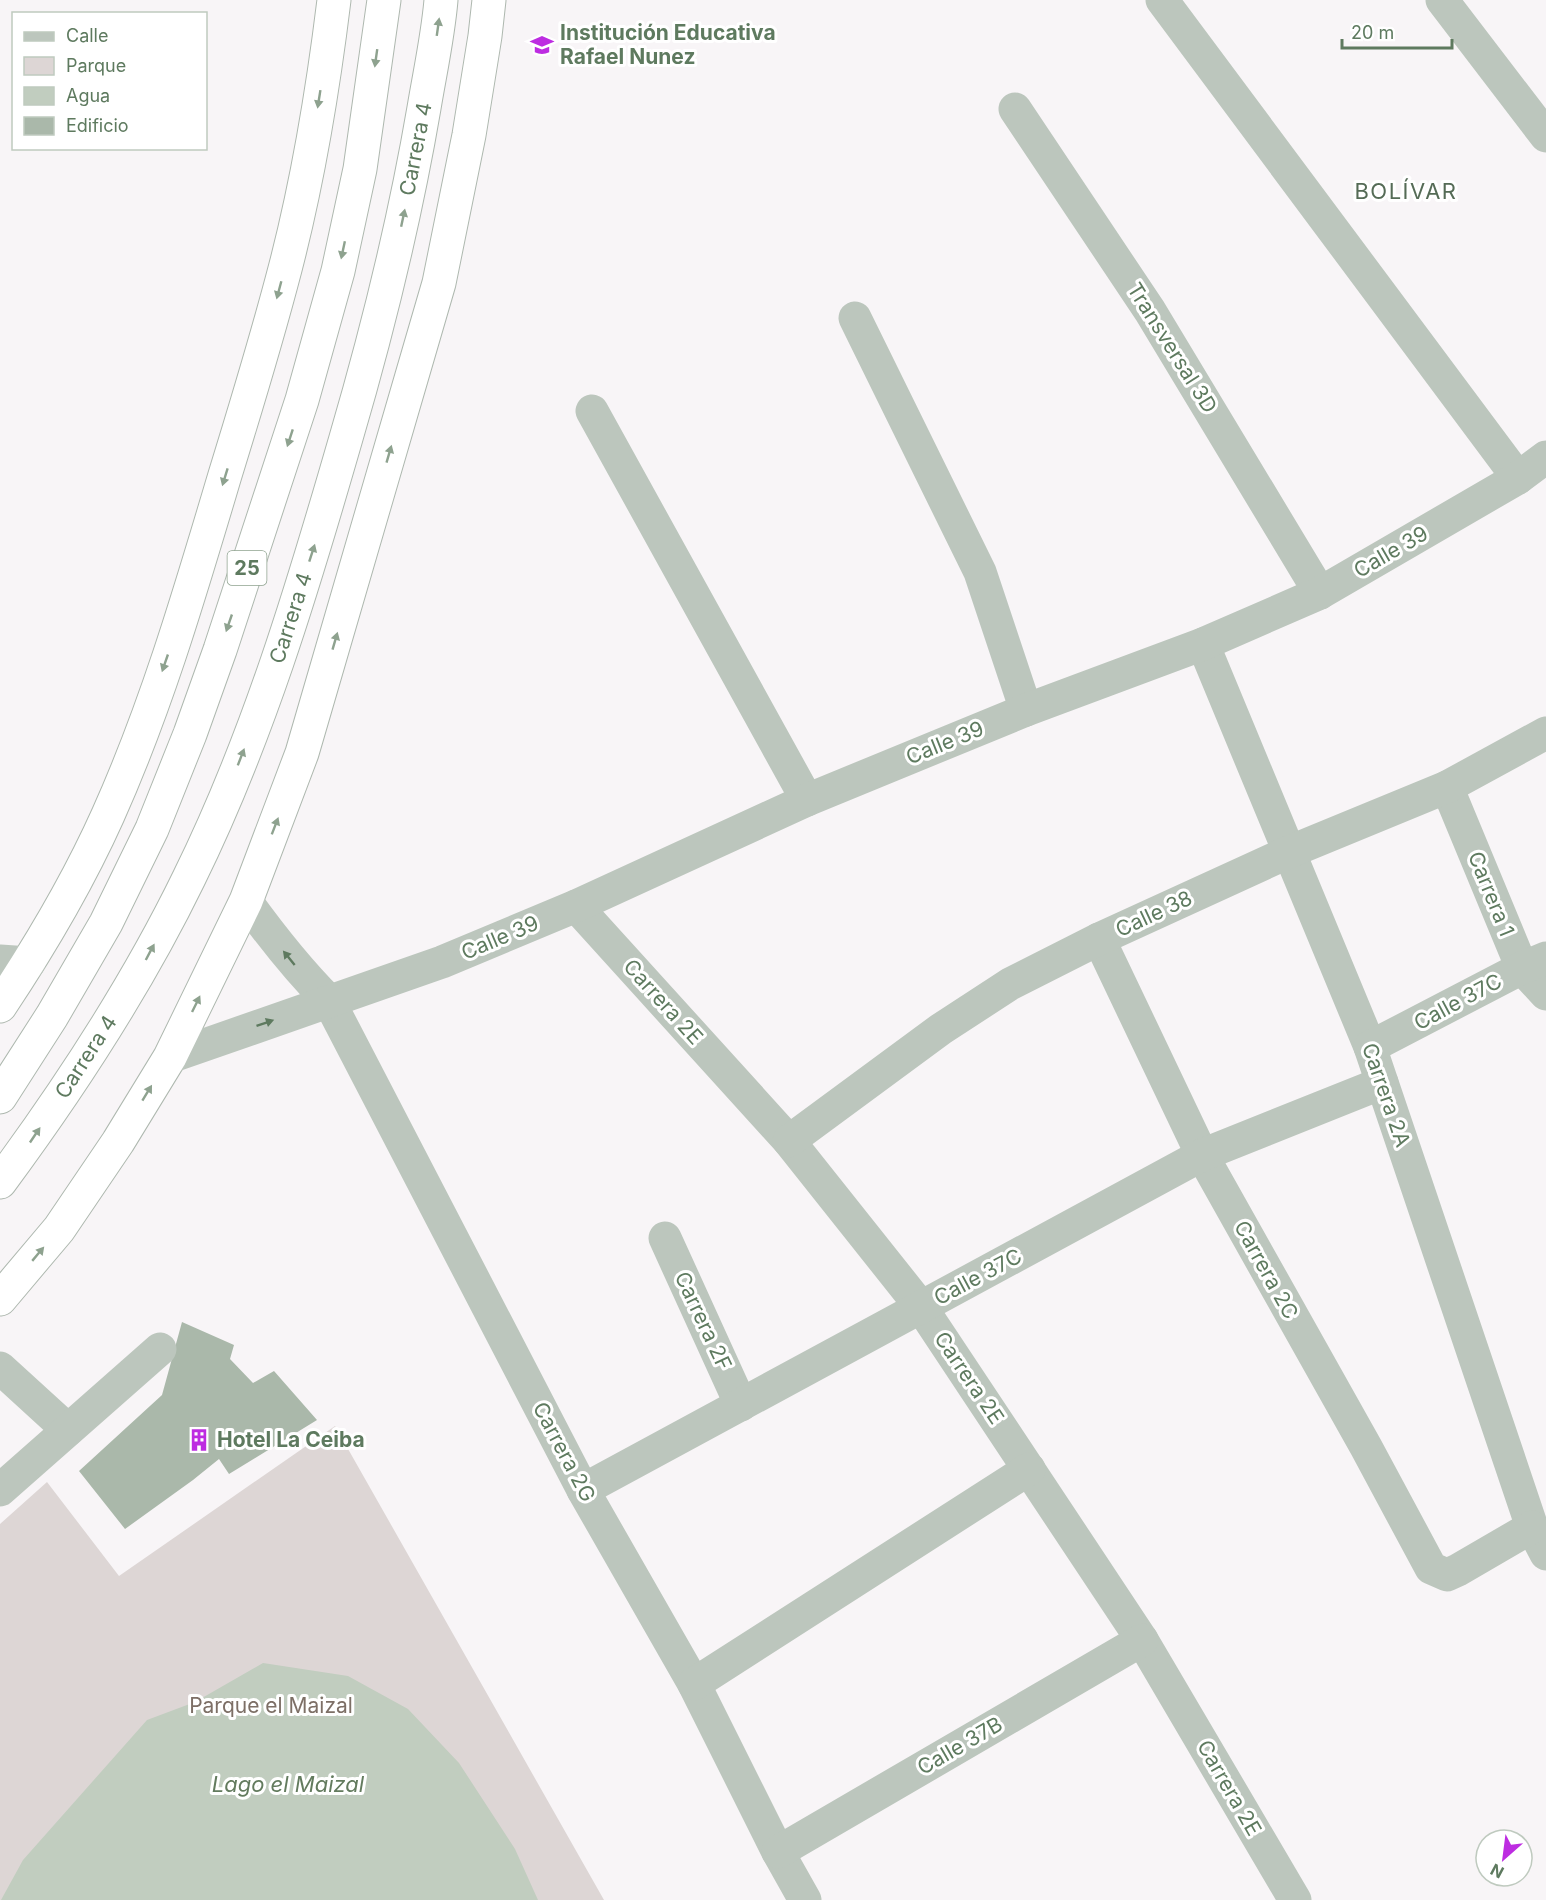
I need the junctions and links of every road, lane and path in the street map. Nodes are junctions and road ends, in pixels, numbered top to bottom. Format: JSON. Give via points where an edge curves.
{"nodes":[{"id":1,"x":334,"y":0,"type":"edge"},
{"id":2,"x":384,"y":0,"type":"edge"},
{"id":3,"x":441,"y":0,"type":"edge"},
{"id":4,"x":489,"y":0,"type":"edge"},
{"id":5,"x":1162,"y":0,"type":"edge"},
{"id":6,"x":1442,"y":0,"type":"edge"},
{"id":7,"x":1015,"y":109,"type":"dead end"},
{"id":8,"x":1546,"y":136,"type":"edge"},
{"id":9,"x":855,"y":318,"type":"dead end"},
{"id":10,"x":592,"y":411,"type":"dead end"},
{"id":11,"x":1546,"y":458,"type":"edge"},
{"id":12,"x":1518,"y":478,"type":"junction"},
{"id":13,"x":1320,"y":593,"type":"junction"},
{"id":14,"x":1203,"y":644,"type":"junction"},
{"id":15,"x":1026,"y":710,"type":"junction"},
{"id":16,"x":1546,"y":733,"type":"edge"},
{"id":17,"x":1447,"y":787,"type":"junction"},
{"id":18,"x":807,"y":800,"type":"junction"},
{"id":19,"x":1289,"y":852,"type":"junction"},
{"id":20,"x":246,"y":901,"type":"junction"},
{"id":21,"x":576,"y":906,"type":"junction"},
{"id":22,"x":1099,"y":939,"type":"junction"},
{"id":23,"x":15,"y":962,"type":"edge"},
{"id":24,"x":1534,"y":963,"type":"edge"},
{"id":25,"x":1546,"y":994,"type":"edge"},
{"id":26,"x":329,"y":1001,"type":"junction"},
{"id":27,"x":0,"y":1006,"type":"edge"},
{"id":28,"x":1370,"y":1047,"type":"junction"},
{"id":29,"x":170,"y":1057,"type":"junction"},
{"id":30,"x":1382,"y":1083,"type":"junction"},
{"id":31,"x":0,"y":1096,"type":"edge"},
{"id":32,"x":789,"y":1141,"type":"junction"},
{"id":33,"x":1202,"y":1155,"type":"junction"},
{"id":34,"x":0,"y":1182,"type":"edge"},
{"id":35,"x":665,"y":1238,"type":"dead end"},
{"id":36,"x":0,"y":1299,"type":"edge"},
{"id":37,"x":921,"y":1307,"type":"junction"},
{"id":38,"x":160,"y":1349,"type":"dead end"},
{"id":39,"x":0,"y":1368,"type":"edge"},
{"id":40,"x":741,"y":1405,"type":"junction"},
{"id":41,"x":68,"y":1430,"type":"junction"},
{"id":42,"x":1029,"y":1469,"type":"junction"},
{"id":43,"x":0,"y":1490,"type":"edge"},
{"id":44,"x":583,"y":1490,"type":"junction"},
{"id":45,"x":1539,"y":1540,"type":"edge"},
{"id":46,"x":1142,"y":1640,"type":"junction"},
{"id":47,"x":694,"y":1684,"type":"junction"},
{"id":48,"x":778,"y":1852,"type":"junction"},
{"id":49,"x":805,"y":1900,"type":"edge"},
{"id":50,"x":1295,"y":1900,"type":"edge"}],
"edges":[{"from":1,"to":23,"type":"highway","one_way":true,"via":[[310,157],[286,266],[192,586],[108,815],[69,893]]},
{"from":2,"to":31,"type":"highway","number":"25","one_way":true,"via":[[360,169],[338,272],[302,400],[220,650],[152,829],[106,923]]},
{"from":34,"to":3,"type":"highway","name":"Carrera 4","one_way":true,"via":[[86,1059],[136,977],[190,877],[232,783],[317,537],[365,374],[391,276]]},
{"from":20,"to":4,"type":"highway","one_way":true,"via":[[302,753],[439,283],[469,135]]},
{"from":5,"to":12,"type":"street"},
{"from":6,"to":8,"type":"street"},
{"from":7,"to":13,"type":"street","name":"Transversal 3D","via":[[1150,311]]},
{"from":9,"to":15,"type":"street","via":[[980,572]]},
{"from":10,"to":18,"type":"street"},
{"from":11,"to":12,"type":"street","name":"Calle 39"},
{"from":12,"to":13,"type":"street","name":"Calle 39"},
{"from":13,"to":14,"type":"street","name":"Calle 39"},
{"from":14,"to":15,"type":"street","name":"Calle 39"},
{"from":14,"to":19,"type":"street","name":"Carrera 2A"},
{"from":15,"to":18,"type":"street","name":"Calle 39"},
{"from":16,"to":17,"type":"street","name":"Calle 38"},
{"from":17,"to":19,"type":"street","name":"Calle 38"},
{"from":17,"to":24,"type":"street","name":"Carrera 1"},
{"from":18,"to":21,"type":"street","name":"Calle 39"},
{"from":19,"to":22,"type":"street","name":"Calle 38"},
{"from":19,"to":28,"type":"street","name":"Carrera 2A"},
{"from":26,"to":20,"type":"street","one_way":true,"via":[[299,970]]},
{"from":29,"to":20,"type":"highway","one_way":true},
{"from":21,"to":26,"type":"street","name":"Calle 39","via":[[442,962]]},
{"from":21,"to":32,"type":"street","name":"Carrera 2E"},
{"from":22,"to":32,"type":"street","name":"Calle 38","via":[[1011,984],[940,1029]]},
{"from":22,"to":33,"type":"street","name":"Carrera 2C"},
{"from":23,"to":27,"type":"highway"},
{"from":24,"to":25,"type":"street","name":"Carrera 1"},
{"from":24,"to":28,"type":"street","name":"Calle 37C"},
{"from":29,"to":26,"type":"street","name":"Calle 39","one_way":true},
{"from":26,"to":44,"type":"street","name":"Carrera 2G"},
{"from":28,"to":30,"type":"street","name":"Carrera 2A"},
{"from":36,"to":29,"type":"highway","one_way":true,"via":[[59,1229]]},
{"from":30,"to":33,"type":"street","name":"Calle 37C"},
{"from":30,"to":45,"type":"street","name":"Carrera 2A"},
{"from":32,"to":37,"type":"street","name":"Carrera 2E"},
{"from":33,"to":37,"type":"street","name":"Calle 37C"},
{"from":33,"to":45,"type":"street","name":"Carrera 2C","via":[[1431,1568],[1447,1575]]},
{"from":35,"to":40,"type":"street","name":"Carrera 2F"},
{"from":37,"to":40,"type":"street","name":"Calle 37C"},
{"from":37,"to":42,"type":"street","name":"Carrera 2E"},
{"from":38,"to":41,"type":"street"},
{"from":39,"to":41,"type":"street"},
{"from":40,"to":44,"type":"street","name":"Calle 37C"},
{"from":41,"to":43,"type":"street"},
{"from":42,"to":46,"type":"street","name":"Carrera 2E"},
{"from":42,"to":47,"type":"street"},
{"from":44,"to":47,"type":"street","name":"Carrera 2G"},
{"from":46,"to":48,"type":"street","name":"Calle 37B"},
{"from":46,"to":50,"type":"street","name":"Carrera 2E"},
{"from":47,"to":48,"type":"street","name":"Carrera 2G"},
{"from":48,"to":49,"type":"street","name":"Carrera 2G"}]}
